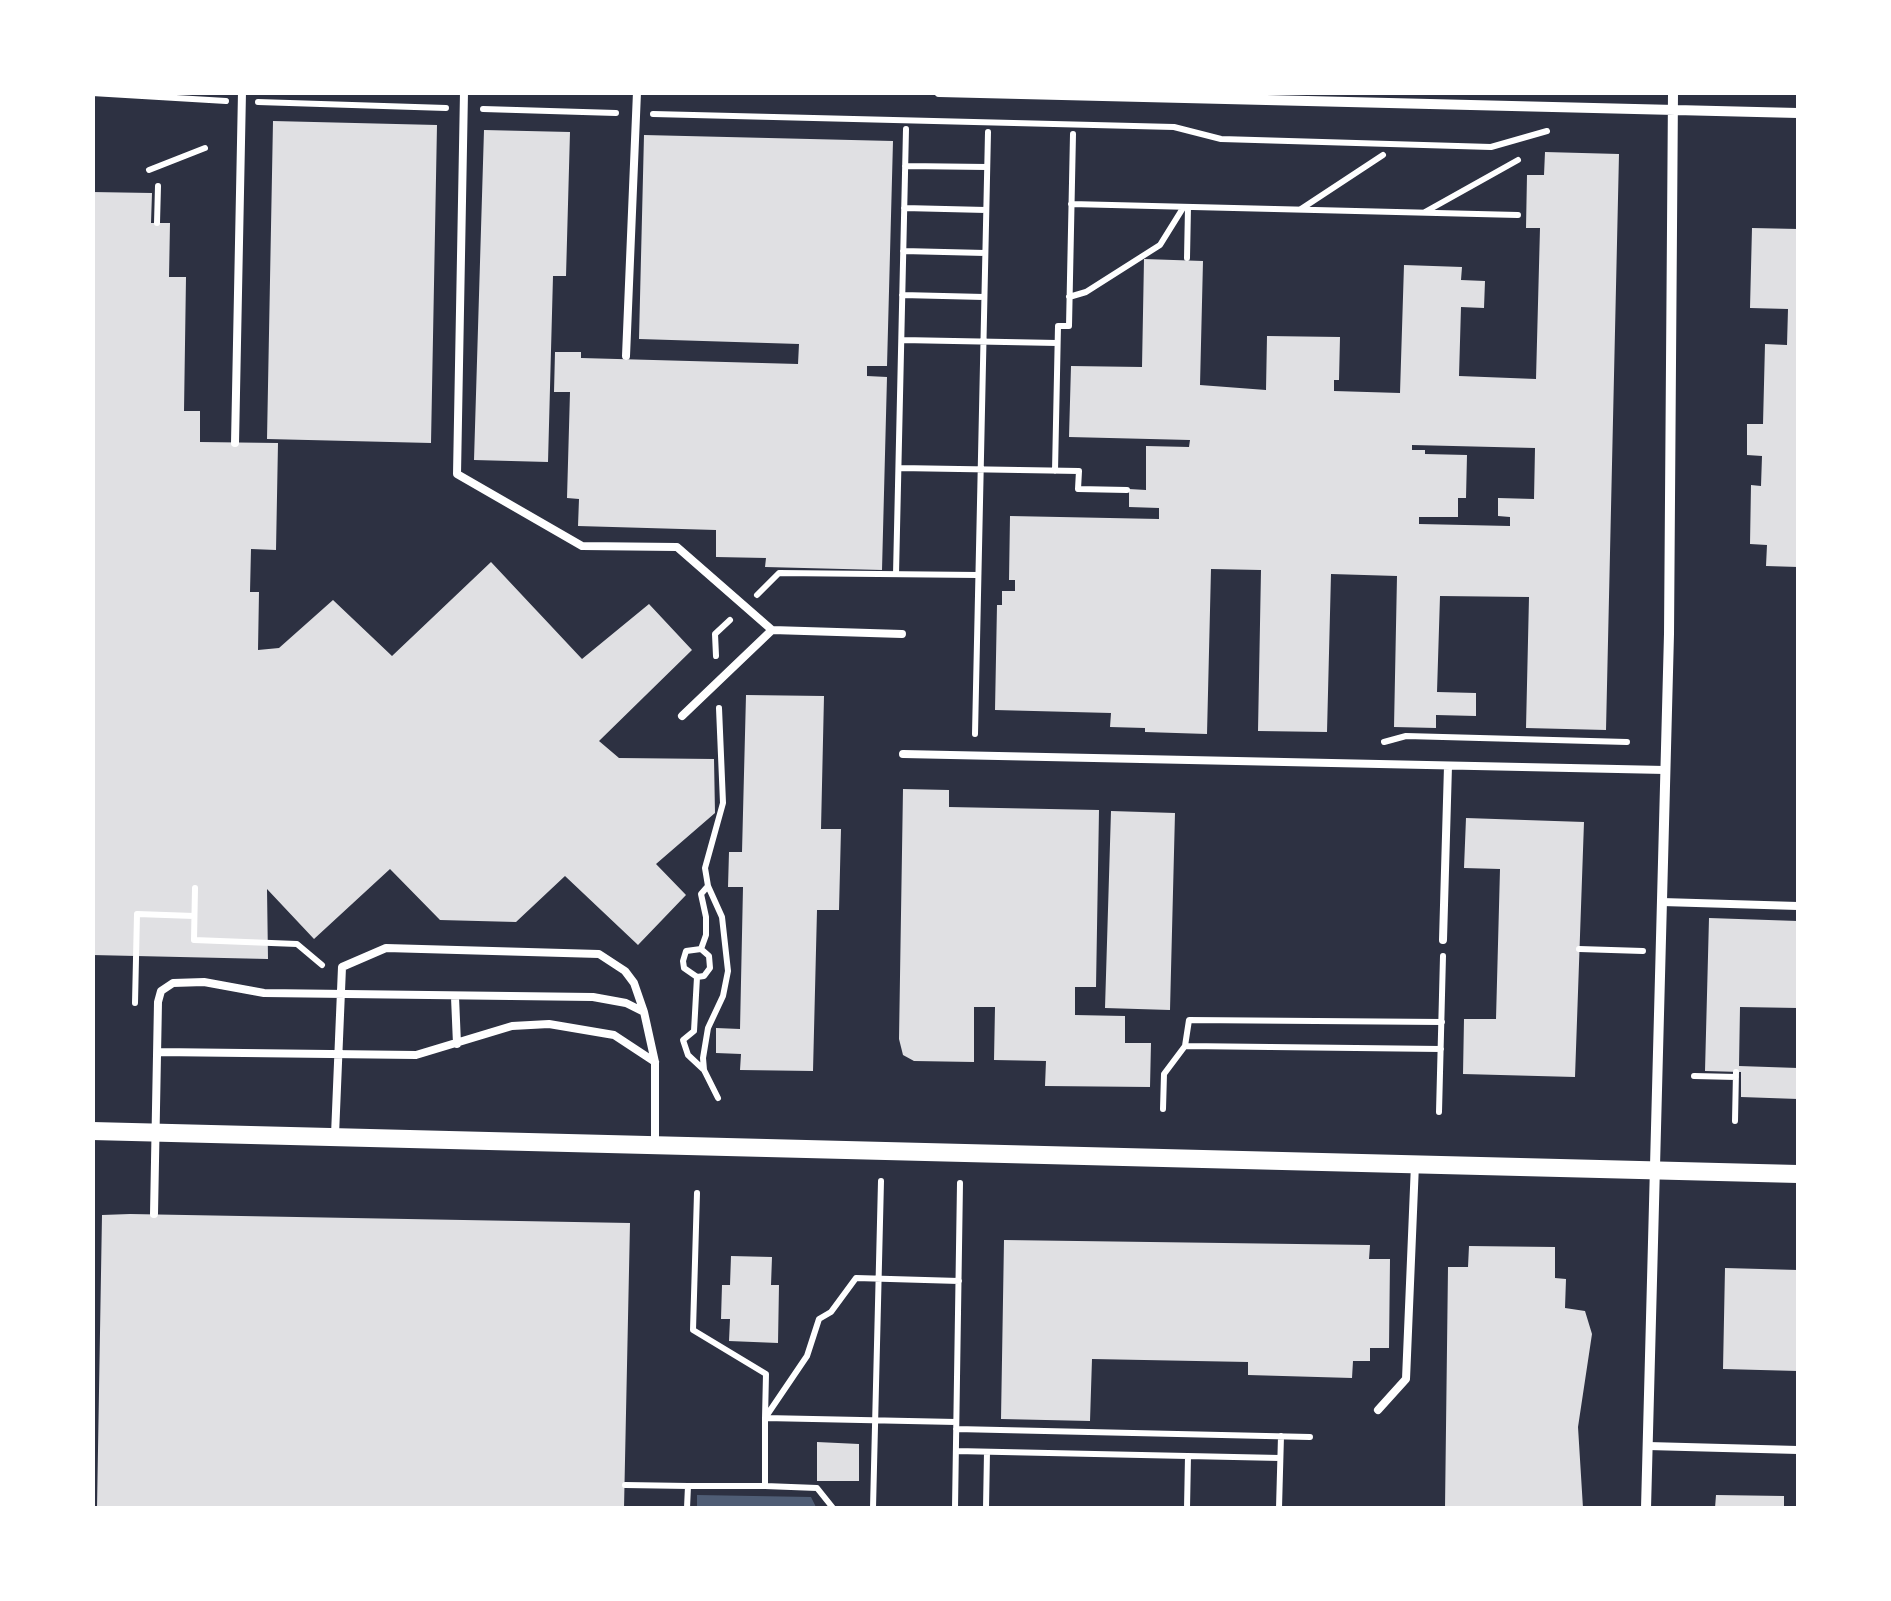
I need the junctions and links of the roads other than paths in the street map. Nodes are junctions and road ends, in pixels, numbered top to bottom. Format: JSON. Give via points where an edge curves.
{"nodes":[{"id":1,"x":464,"y":92,"type":"edge"},
{"id":2,"x":637,"y":92,"type":"edge"},
{"id":3,"x":939,"y":92,"type":"edge"},
{"id":4,"x":1674,"y":92,"type":"edge"},
{"id":5,"x":949,"y":93,"type":"edge"},
{"id":6,"x":242,"y":97,"type":"edge"},
{"id":7,"x":1673,"y":111,"type":"junction"},
{"id":8,"x":1798,"y":113,"type":"edge"},
{"id":9,"x":626,"y":356,"type":"dead end"},
{"id":10,"x":235,"y":443,"type":"dead end"},
{"id":11,"x":772,"y":630,"type":"junction"},
{"id":12,"x":902,"y":634,"type":"dead end"},
{"id":13,"x":682,"y":716,"type":"dead end"},
{"id":14,"x":903,"y":754,"type":"dead end"},
{"id":15,"x":1448,"y":766,"type":"junction"},
{"id":16,"x":1665,"y":770,"type":"junction"},
{"id":17,"x":1662,"y":902,"type":"junction"},
{"id":18,"x":1798,"y":906,"type":"edge"},
{"id":19,"x":1444,"y":940,"type":"road end"},
{"id":20,"x":455,"y":997,"type":"junction"},
{"id":21,"x":644,"y":1012,"type":"junction"},
{"id":22,"x":457,"y":1044,"type":"junction"},
{"id":23,"x":158,"y":1052,"type":"junction"},
{"id":24,"x":655,"y":1062,"type":"junction"},
{"id":25,"x":92,"y":1132,"type":"edge"},
{"id":26,"x":335,"y":1136,"type":"junction"},
{"id":27,"x":654,"y":1144,"type":"junction"},
{"id":28,"x":1414,"y":1164,"type":"junction"},
{"id":29,"x":1655,"y":1171,"type":"junction"},
{"id":30,"x":1798,"y":1174,"type":"edge"},
{"id":31,"x":154,"y":1214,"type":"dead end"},
{"id":32,"x":1378,"y":1410,"type":"dead end"},
{"id":33,"x":1648,"y":1446,"type":"junction"},
{"id":34,"x":1798,"y":1450,"type":"edge"},
{"id":35,"x":1646,"y":1508,"type":"edge"}],
"edges":[{"from":1,"to":11,"type":"lane","via":[[458,474],[582,546],[677,547]]},
{"from":2,"to":9,"type":"lane"},
{"from":3,"to":5,"type":"street"},
{"from":4,"to":7,"type":"street"},
{"from":5,"to":7,"type":"street"},
{"from":6,"to":10,"type":"lane"},
{"from":7,"to":8,"type":"street"},
{"from":7,"to":16,"type":"street"},
{"from":11,"to":12,"type":"lane"},
{"from":11,"to":13,"type":"lane"},
{"from":14,"to":15,"type":"lane"},
{"from":15,"to":16,"type":"lane"},
{"from":15,"to":19,"type":"lane"},
{"from":16,"to":17,"type":"street"},
{"from":17,"to":18,"type":"lane"},
{"from":17,"to":29,"type":"street"},
{"from":20,"to":21,"type":"lane","via":[[604,998]]},
{"from":20,"to":22,"type":"lane"},
{"from":20,"to":23,"type":"lane","via":[[264,994],[173,982],[159,996]]},
{"from":21,"to":24,"type":"lane"},
{"from":21,"to":26,"type":"lane","via":[[625,970],[599,954],[386,948],[342,966]]},
{"from":22,"to":23,"type":"lane","via":[[416,1055]]},
{"from":22,"to":24,"type":"lane","via":[[512,1026],[575,1026],[614,1035]]},
{"from":23,"to":31,"type":"lane"},
{"from":24,"to":27,"type":"lane"},
{"from":25,"to":26,"type":"street"},
{"from":26,"to":27,"type":"street"},
{"from":27,"to":28,"type":"street"},
{"from":28,"to":29,"type":"street"},
{"from":28,"to":32,"type":"lane","via":[[1406,1379]]},
{"from":29,"to":30,"type":"street"},
{"from":29,"to":33,"type":"street"},
{"from":33,"to":34,"type":"lane"},
{"from":33,"to":35,"type":"street"}]}
